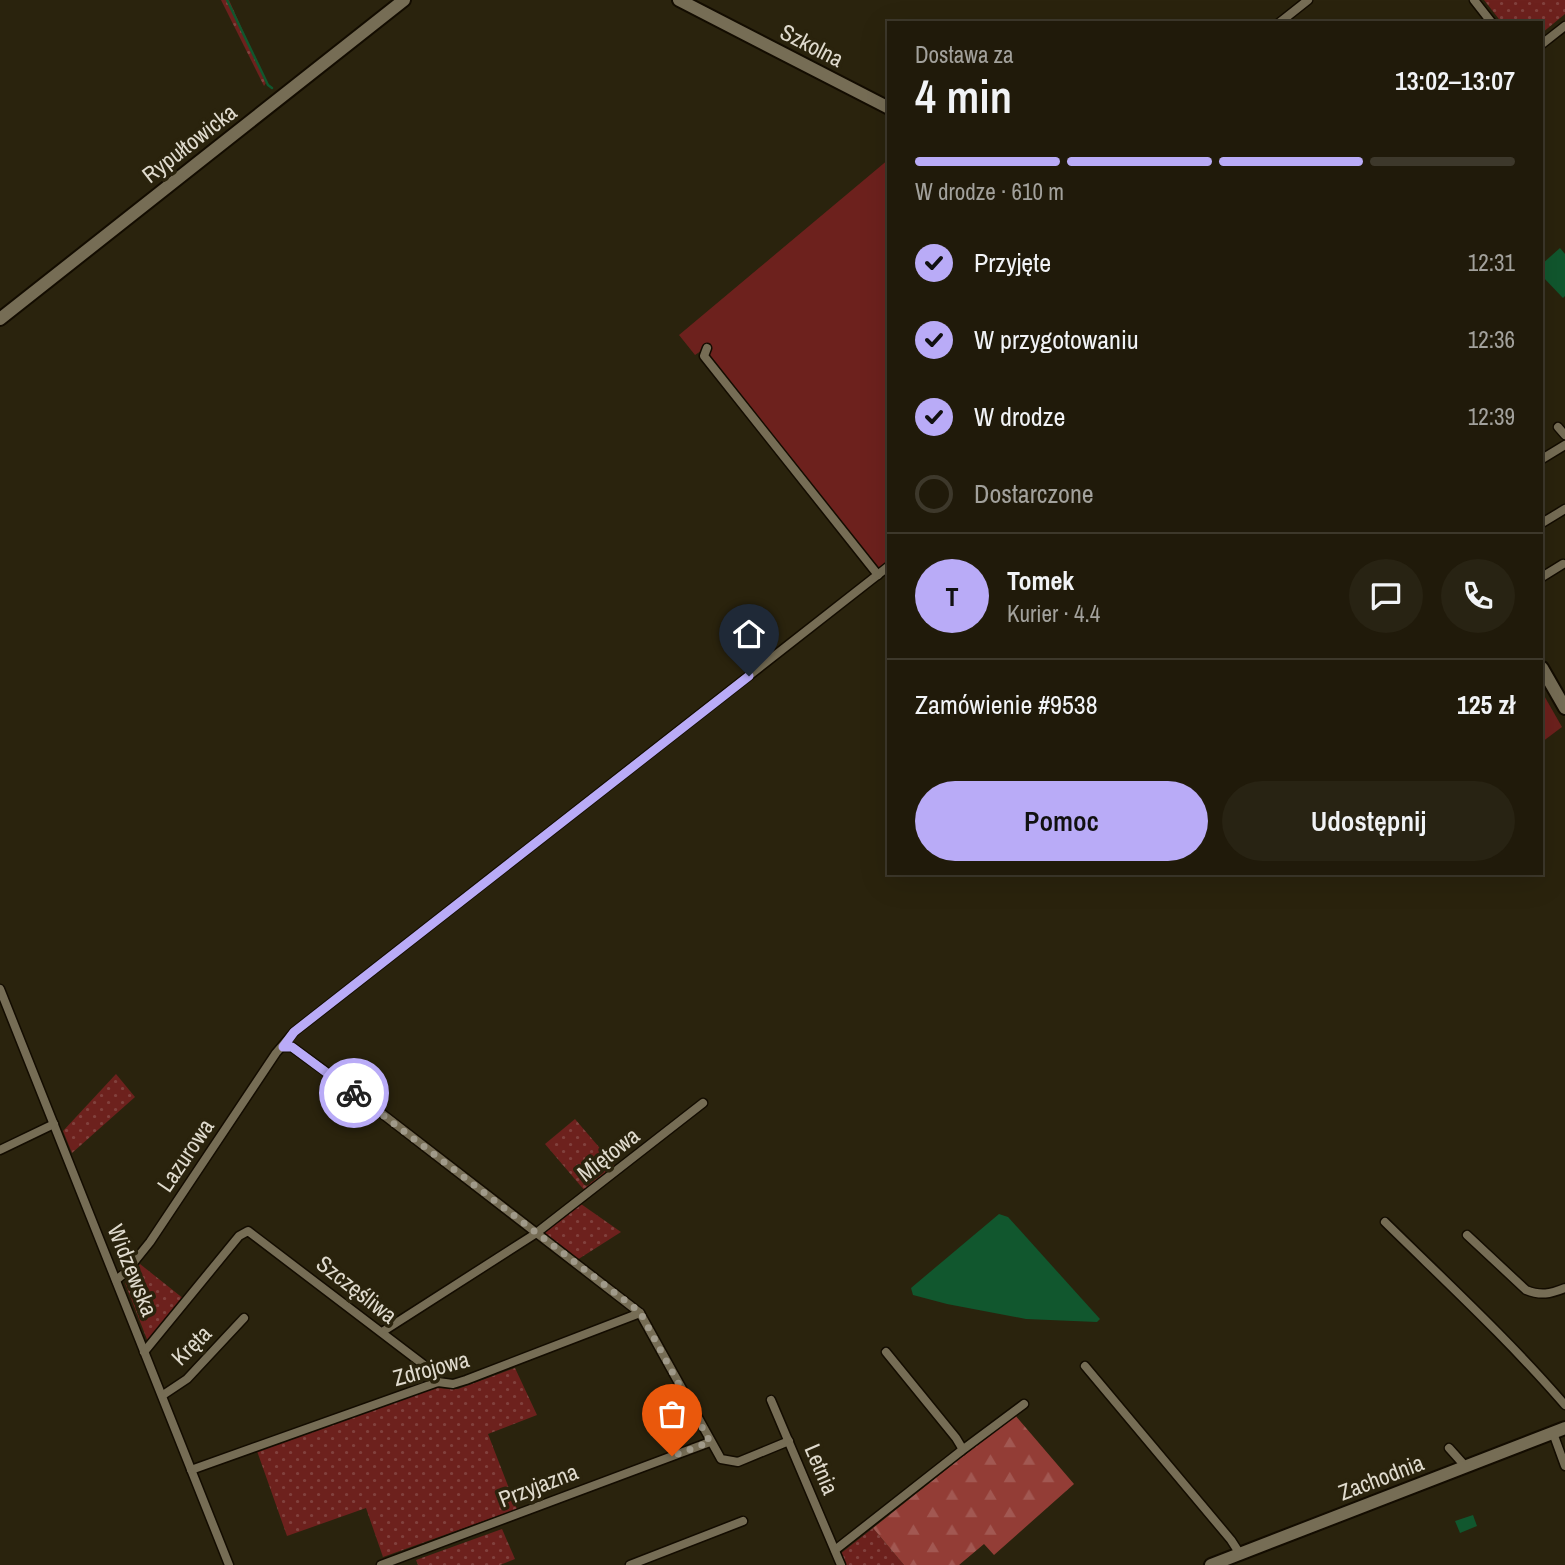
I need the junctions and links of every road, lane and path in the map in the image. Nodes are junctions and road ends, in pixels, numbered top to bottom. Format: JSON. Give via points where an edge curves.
{"nodes":[{"id":1,"x":404,"y":0,"type":"edge"},
{"id":2,"x":679,"y":0,"type":"edge"},
{"id":3,"x":1308,"y":0,"type":"edge"},
{"id":4,"x":1474,"y":0,"type":"edge"},
{"id":5,"x":1282,"y":21,"type":"edge"},
{"id":6,"x":1490,"y":21,"type":"edge"},
{"id":7,"x":1565,"y":26,"type":"edge"},
{"id":8,"x":1543,"y":43,"type":"edge"},
{"id":9,"x":887,"y":107,"type":"edge"},
{"id":10,"x":0,"y":319,"type":"edge"},
{"id":11,"x":707,"y":348,"type":"dead end"},
{"id":12,"x":1558,"y":427,"type":"dead end"},
{"id":13,"x":1565,"y":435,"type":"edge"},
{"id":14,"x":1565,"y":445,"type":"edge"},
{"id":15,"x":1543,"y":458,"type":"edge"},
{"id":16,"x":1565,"y":509,"type":"edge"},
{"id":17,"x":1543,"y":522,"type":"edge"},
{"id":18,"x":1563,"y":564,"type":"dead end"},
{"id":19,"x":887,"y":568,"type":"edge"},
{"id":20,"x":878,"y":575,"type":"junction"},
{"id":21,"x":1543,"y":576,"type":"edge"},
{"id":22,"x":1543,"y":670,"type":"edge"},
{"id":23,"x":1565,"y":708,"type":"edge"},
{"id":24,"x":0,"y":989,"type":"edge"},
{"id":25,"x":283,"y":1047,"type":"junction"},
{"id":26,"x":703,"y":1103,"type":"dead end"},
{"id":27,"x":54,"y":1124,"type":"junction"},
{"id":28,"x":0,"y":1150,"type":"edge"},
{"id":29,"x":1385,"y":1222,"type":"dead end"},
{"id":30,"x":535,"y":1234,"type":"junction"},
{"id":31,"x":1467,"y":1235,"type":"dead end"},
{"id":32,"x":116,"y":1280,"type":"junction"},
{"id":33,"x":1565,"y":1288,"type":"edge"},
{"id":34,"x":640,"y":1312,"type":"junction"},
{"id":35,"x":244,"y":1318,"type":"dead end"},
{"id":36,"x":382,"y":1332,"type":"junction"},
{"id":37,"x":144,"y":1352,"type":"junction"},
{"id":38,"x":886,"y":1352,"type":"dead end"},
{"id":39,"x":1085,"y":1366,"type":"dead end"},
{"id":40,"x":438,"y":1382,"type":"junction"},
{"id":41,"x":163,"y":1395,"type":"junction"},
{"id":42,"x":771,"y":1400,"type":"dead end"},
{"id":43,"x":1024,"y":1404,"type":"dead end"},
{"id":44,"x":1565,"y":1405,"type":"edge"},
{"id":45,"x":1559,"y":1431,"type":"edge"},
{"id":46,"x":789,"y":1441,"type":"junction"},
{"id":47,"x":710,"y":1442,"type":"junction"},
{"id":48,"x":1449,"y":1448,"type":"dead end"},
{"id":49,"x":961,"y":1451,"type":"junction"},
{"id":50,"x":1466,"y":1466,"type":"junction"},
{"id":51,"x":1565,"y":1466,"type":"edge"},
{"id":52,"x":191,"y":1470,"type":"junction"},
{"id":53,"x":743,"y":1521,"type":"dead end"},
{"id":54,"x":835,"y":1550,"type":"junction"},
{"id":55,"x":1240,"y":1554,"type":"junction"},
{"id":56,"x":229,"y":1565,"type":"edge"},
{"id":57,"x":381,"y":1565,"type":"edge"},
{"id":58,"x":630,"y":1565,"type":"edge"},
{"id":59,"x":841,"y":1565,"type":"edge"},
{"id":60,"x":1211,"y":1565,"type":"edge"}],
"edges":[{"from":1,"to":10,"type":"street","name":"Rypułtowicka"},
{"from":2,"to":9,"type":"street","name":"Szkolna"},
{"from":3,"to":5,"type":"street"},
{"from":4,"to":6,"type":"street"},
{"from":7,"to":8,"type":"street"},
{"from":11,"to":20,"type":"street","via":[[704,355]]},
{"from":12,"to":13,"type":"street"},
{"from":14,"to":15,"type":"street"},
{"from":16,"to":17,"type":"street"},
{"from":18,"to":21,"type":"street"},
{"from":19,"to":20,"type":"street","name":"Lazurowa"},
{"from":20,"to":25,"type":"street","name":"Lazurowa","via":[[294,1032]]},
{"from":22,"to":23,"type":"street"},
{"from":24,"to":27,"type":"street","name":"Widzewska"},
{"from":25,"to":30,"type":"street","name":"Letnia","via":[[292,1047],[353,1092]]},
{"from":25,"to":32,"type":"street","name":"Lazurowa","via":[[150,1242]]},
{"from":26,"to":30,"type":"street","name":"Miętowa"},
{"from":27,"to":28,"type":"street"},
{"from":27,"to":32,"type":"street","name":"Widzewska"},
{"from":29,"to":44,"type":"street"},
{"from":30,"to":34,"type":"street","name":"Letnia"},
{"from":30,"to":36,"type":"street","name":"Miętowa"},
{"from":31,"to":33,"type":"street","via":[[1525,1290],[1546,1295]]},
{"from":32,"to":37,"type":"street","name":"Widzewska"},
{"from":34,"to":40,"type":"street","name":"Zdrojowa","via":[[466,1381]]},
{"from":34,"to":47,"type":"street","name":"Letnia"},
{"from":35,"to":41,"type":"street","name":"Kręta","via":[[187,1379]]},
{"from":36,"to":37,"type":"street","name":"Szczęśliwa","via":[[248,1231],[239,1236]]},
{"from":36,"to":40,"type":"street","name":"Szczęśliwa","via":[[428,1368]]},
{"from":37,"to":41,"type":"street","name":"Widzewska"},
{"from":38,"to":49,"type":"street","via":[[956,1438]]},
{"from":39,"to":55,"type":"street"},
{"from":40,"to":52,"type":"street","name":"Zdrojowa"},
{"from":41,"to":52,"type":"street","name":"Widzewska"},
{"from":42,"to":46,"type":"street"},
{"from":43,"to":49,"type":"street"},
{"from":45,"to":50,"type":"street","name":"Zachodnia"},
{"from":45,"to":51,"type":"street"},
{"from":46,"to":47,"type":"street","name":"Letnia","via":[[732,1463],[721,1459]]},
{"from":46,"to":54,"type":"street","name":"Letnia"},
{"from":47,"to":57,"type":"street","name":"Przyjazna"},
{"from":48,"to":50,"type":"street"},
{"from":49,"to":54,"type":"street"},
{"from":50,"to":55,"type":"street","name":"Zachodnia"},
{"from":52,"to":56,"type":"street","name":"Widzewska"},
{"from":53,"to":58,"type":"street"},
{"from":54,"to":59,"type":"street","name":"Letnia"},
{"from":55,"to":60,"type":"street","name":"Zachodnia"}]}
